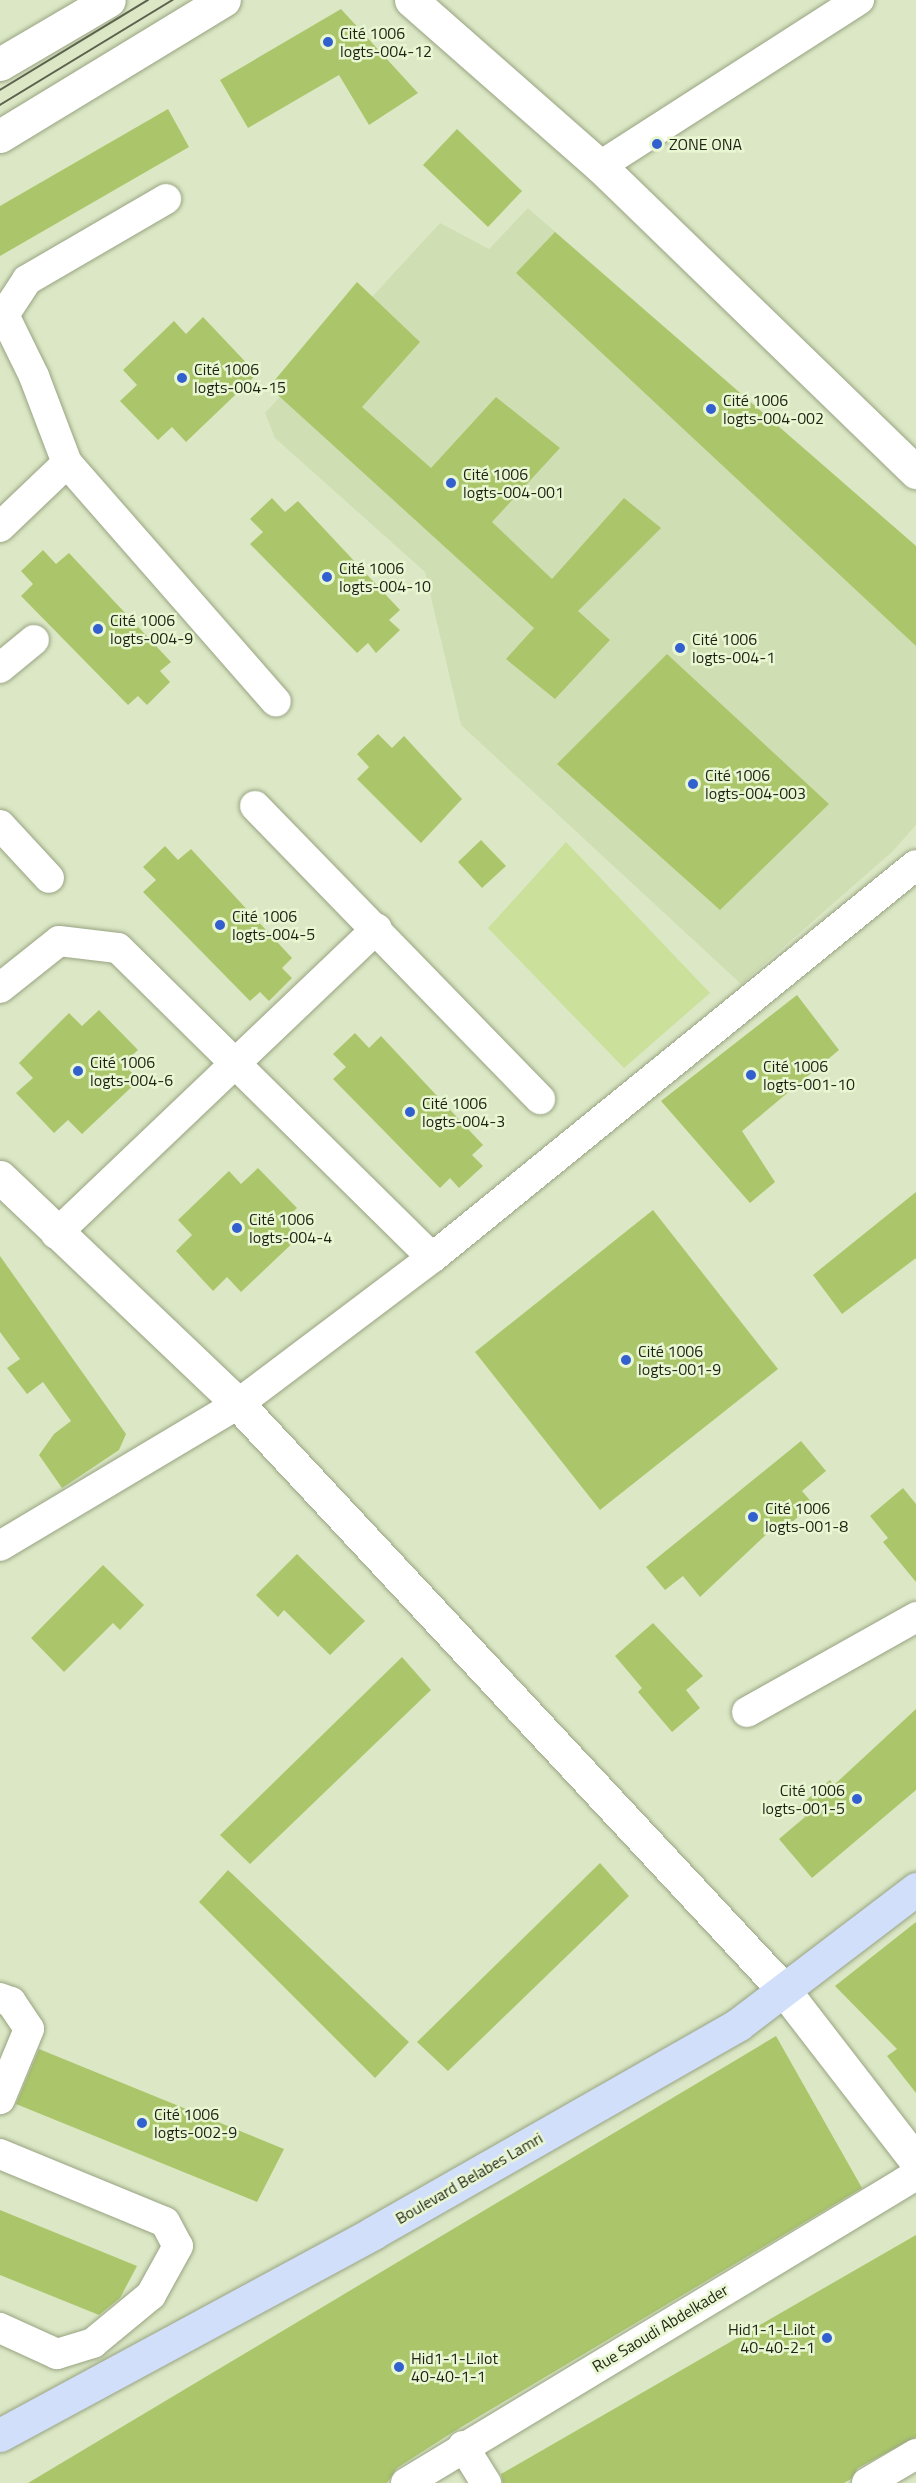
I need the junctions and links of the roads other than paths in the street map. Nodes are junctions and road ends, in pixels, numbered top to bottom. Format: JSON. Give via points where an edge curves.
{"nodes":[{"id":1,"x":109,"y":0,"type":"edge"},
{"id":2,"x":224,"y":0,"type":"edge"},
{"id":3,"x":411,"y":0,"type":"edge"},
{"id":4,"x":859,"y":0,"type":"edge"},
{"id":5,"x":0,"y":64,"type":"edge"},
{"id":6,"x":0,"y":136,"type":"edge"},
{"id":7,"x":600,"y":166,"type":"junction"},
{"id":8,"x":166,"y":199,"type":"dead end"},
{"id":9,"x":67,"y":463,"type":"junction"},
{"id":10,"x":916,"y":472,"type":"edge"},
{"id":11,"x":0,"y":527,"type":"edge"},
{"id":12,"x":34,"y":640,"type":"dead end"},
{"id":13,"x":0,"y":668,"type":"edge"},
{"id":14,"x":276,"y":702,"type":"dead end"},
{"id":15,"x":255,"y":806,"type":"dead end"},
{"id":16,"x":0,"y":825,"type":"edge"},
{"id":17,"x":916,"y":865,"type":"edge"},
{"id":18,"x":49,"y":879,"type":"dead end"},
{"id":19,"x":377,"y":928,"type":"junction"},
{"id":20,"x":0,"y":988,"type":"edge"},
{"id":21,"x":231,"y":1064,"type":"junction"},
{"id":22,"x":540,"y":1099,"type":"dead end"},
{"id":23,"x":7,"y":1191,"type":"edge"},
{"id":24,"x":56,"y":1234,"type":"junction"},
{"id":25,"x":432,"y":1258,"type":"junction"},
{"id":26,"x":238,"y":1404,"type":"junction"},
{"id":27,"x":0,"y":1546,"type":"edge"},
{"id":28,"x":916,"y":1617,"type":"edge"},
{"id":29,"x":747,"y":1712,"type":"dead end"},
{"id":30,"x":916,"y":1889,"type":"edge"},
{"id":31,"x":783,"y":1989,"type":"junction"},
{"id":32,"x":0,"y":1998,"type":"edge"},
{"id":33,"x":0,"y":2098,"type":"edge"},
{"id":34,"x":0,"y":2154,"type":"edge"},
{"id":35,"x":916,"y":2162,"type":"edge"},
{"id":36,"x":916,"y":2175,"type":"edge"},
{"id":37,"x":0,"y":2328,"type":"edge"},
{"id":38,"x":0,"y":2435,"type":"edge"},
{"id":39,"x":463,"y":2446,"type":"junction"},
{"id":40,"x":916,"y":2454,"type":"edge"},
{"id":41,"x":406,"y":2483,"type":"edge"},
{"id":42,"x":486,"y":2483,"type":"edge"},
{"id":43,"x":867,"y":2483,"type":"edge"}],
"edges":[{"from":1,"to":5,"type":"street"},
{"from":2,"to":6,"type":"street"},
{"from":3,"to":7,"type":"street"},
{"from":4,"to":7,"type":"street"},
{"from":7,"to":10,"type":"street"},
{"from":8,"to":9,"type":"street","via":[[27,280],[4,315],[34,376]]},
{"from":9,"to":11,"type":"street"},
{"from":9,"to":14,"type":"street"},
{"from":12,"to":13,"type":"street"},
{"from":15,"to":19,"type":"street"},
{"from":16,"to":18,"type":"street"},
{"from":17,"to":25,"type":"street"},
{"from":19,"to":21,"type":"street"},
{"from":19,"to":22,"type":"street"},
{"from":20,"to":21,"type":"street","via":[[59,941],[117,948]]},
{"from":21,"to":24,"type":"street"},
{"from":21,"to":25,"type":"street"},
{"from":23,"to":24,"type":"street"},
{"from":24,"to":26,"type":"street"},
{"from":25,"to":26,"type":"street"},
{"from":26,"to":27,"type":"street"},
{"from":26,"to":31,"type":"street"},
{"from":28,"to":29,"type":"street"},
{"from":30,"to":31,"type":"main road","name":"Boulevard Belabes Lamri"},
{"from":31,"to":35,"type":"street"},
{"from":31,"to":38,"type":"main road","name":"Boulevard Belabes Lamri","via":[[739,2024],[404,2216]]},
{"from":32,"to":33,"type":"street","via":[[11,2002],[29,2029]]},
{"from":34,"to":37,"type":"street","via":[[165,2222],[178,2246],[151,2295],[93,2343],[57,2354]]},
{"from":36,"to":39,"type":"street","name":"Rue Saoudi Abdelkader"},
{"from":39,"to":41,"type":"street","name":"Rue Saoudi Abdelkader"},
{"from":39,"to":42,"type":"street"},
{"from":40,"to":43,"type":"street"}]}
